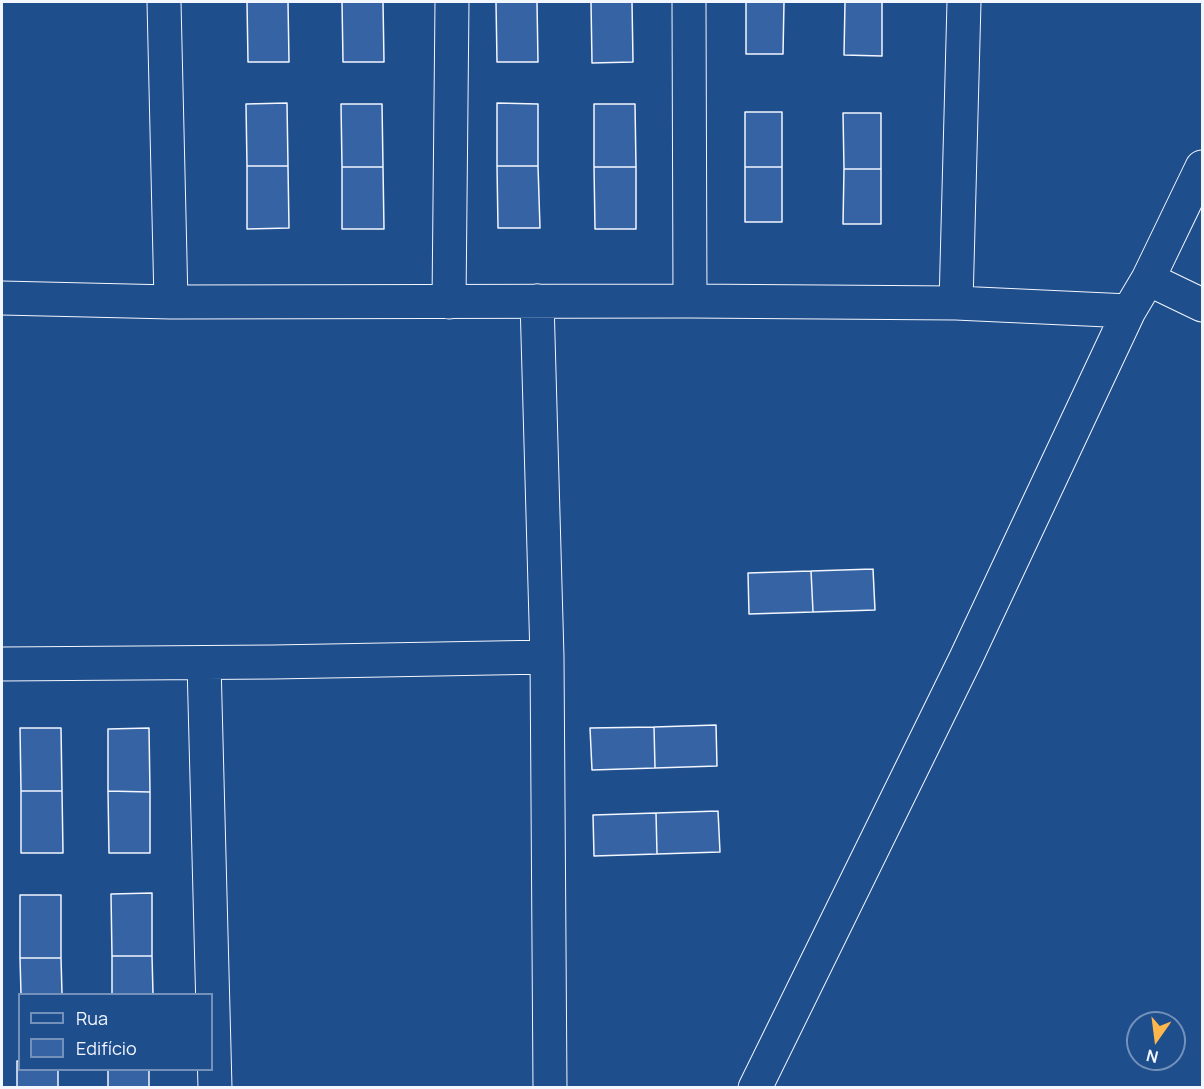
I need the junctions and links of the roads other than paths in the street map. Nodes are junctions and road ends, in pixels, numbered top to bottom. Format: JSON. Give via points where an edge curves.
{"nodes":[{"id":1,"x":164,"y":2,"type":"edge"},
{"id":2,"x":452,"y":2,"type":"edge"},
{"id":3,"x":689,"y":2,"type":"edge"},
{"id":4,"x":964,"y":2,"type":"edge"},
{"id":5,"x":1203,"y":167,"type":"edge"},
{"id":6,"x":1148,"y":279,"type":"junction"},
{"id":7,"x":2,"y":298,"type":"edge"},
{"id":8,"x":537,"y":301,"type":"junction"},
{"id":9,"x":690,"y":301,"type":"junction"},
{"id":10,"x":171,"y":302,"type":"junction"},
{"id":11,"x":449,"y":302,"type":"junction"},
{"id":12,"x":956,"y":303,"type":"junction"},
{"id":13,"x":1203,"y":305,"type":"edge"},
{"id":14,"x":1129,"y":311,"type":"junction"},
{"id":15,"x":547,"y":657,"type":"junction"},
{"id":16,"x":204,"y":663,"type":"junction"},
{"id":17,"x":2,"y":664,"type":"edge"},
{"id":18,"x":213,"y":993,"type":"edge"},
{"id":19,"x":213,"y":1011,"type":"edge"},
{"id":20,"x":215,"y":1088,"type":"edge"},
{"id":21,"x":550,"y":1088,"type":"edge"},
{"id":22,"x":755,"y":1088,"type":"edge"}],
"edges":[{"from":1,"to":10,"type":"street"},
{"from":2,"to":11,"type":"street"},
{"from":3,"to":9,"type":"street"},
{"from":4,"to":12,"type":"street"},
{"from":5,"to":6,"type":"street"},
{"from":6,"to":13,"type":"street"},
{"from":6,"to":14,"type":"street"},
{"from":7,"to":10,"type":"street"},
{"from":8,"to":9,"type":"street"},
{"from":8,"to":11,"type":"street"},
{"from":8,"to":15,"type":"street"},
{"from":9,"to":12,"type":"street"},
{"from":10,"to":11,"type":"street"},
{"from":12,"to":14,"type":"street"},
{"from":14,"to":22,"type":"street","via":[[966,658]]},
{"from":15,"to":16,"type":"street"},
{"from":15,"to":21,"type":"street"},
{"from":16,"to":17,"type":"street"},
{"from":16,"to":18,"type":"street"},
{"from":19,"to":20,"type":"street"}]}
